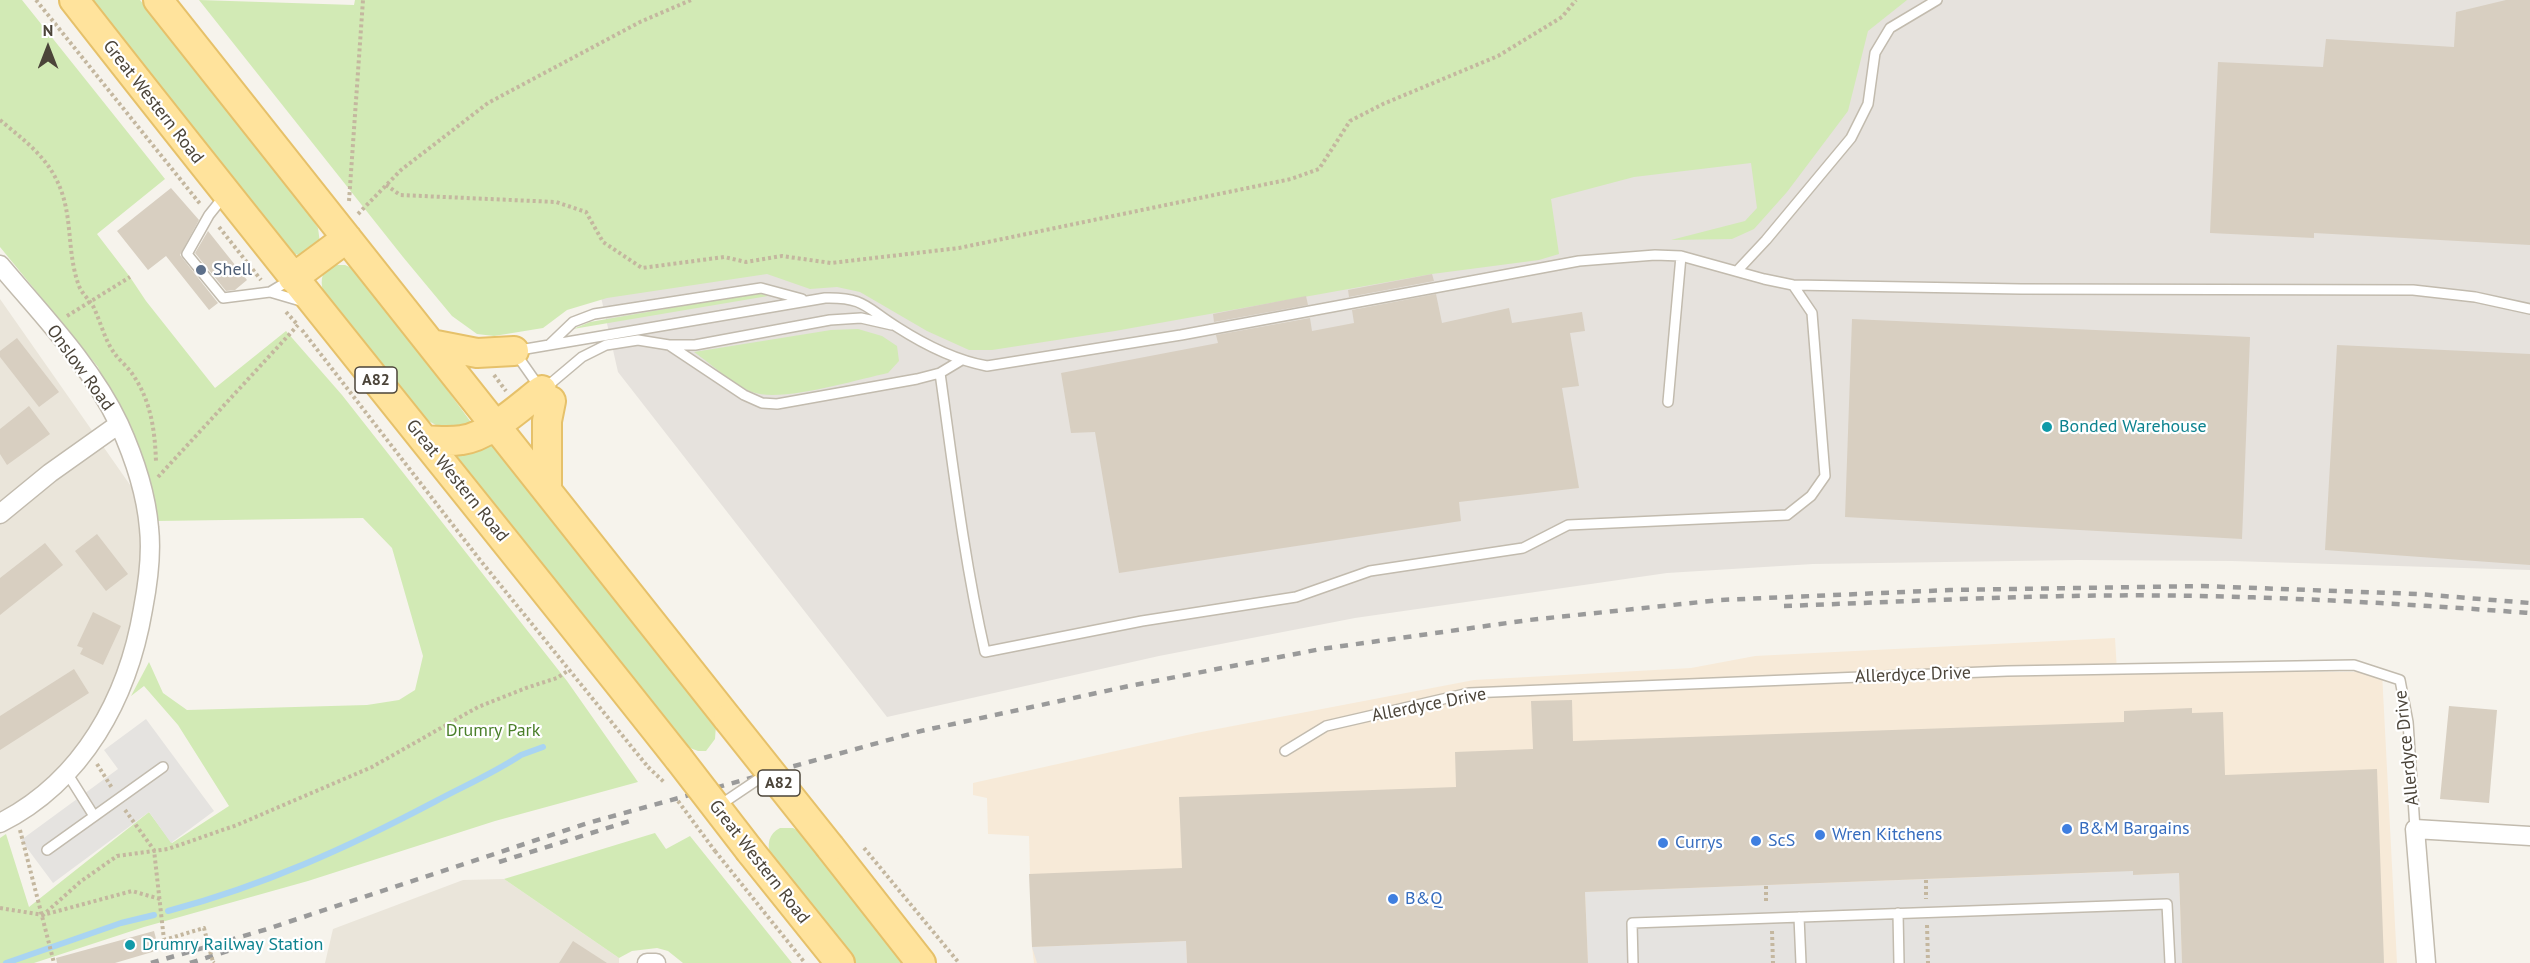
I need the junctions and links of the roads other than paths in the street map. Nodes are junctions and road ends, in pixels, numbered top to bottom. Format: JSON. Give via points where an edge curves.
{"nodes":[{"id":1,"x":74,"y":0,"type":"edge"},
{"id":2,"x":158,"y":0,"type":"edge"},
{"id":3,"x":1937,"y":0,"type":"edge"},
{"id":4,"x":218,"y":205,"type":"junction"},
{"id":5,"x":352,"y":226,"type":"junction"},
{"id":6,"x":1681,"y":256,"type":"junction"},
{"id":7,"x":0,"y":265,"type":"edge"},
{"id":8,"x":1737,"y":271,"type":"junction"},
{"id":9,"x":282,"y":285,"type":"junction"},
{"id":10,"x":1793,"y":285,"type":"junction"},
{"id":11,"x":806,"y":300,"type":"junction"},
{"id":12,"x":2530,"y":309,"type":"edge"},
{"id":13,"x":895,"y":326,"type":"junction"},
{"id":14,"x":431,"y":344,"type":"junction"},
{"id":15,"x":549,"y":345,"type":"junction"},
{"id":16,"x":669,"y":345,"type":"junction"},
{"id":17,"x":514,"y":351,"type":"junction"},
{"id":18,"x":960,"y":361,"type":"junction"},
{"id":19,"x":940,"y":373,"type":"junction"},
{"id":20,"x":550,"y":390,"type":"junction"},
{"id":21,"x":1668,"y":402,"type":"dead end"},
{"id":22,"x":119,"y":424,"type":"junction"},
{"id":23,"x":496,"y":424,"type":"junction"},
{"id":24,"x":424,"y":440,"type":"junction"},
{"id":25,"x":547,"y":488,"type":"junction"},
{"id":26,"x":0,"y":514,"type":"edge"},
{"id":27,"x":1285,"y":751,"type":"dead end"},
{"id":28,"x":164,"y":766,"type":"dead end"},
{"id":29,"x":770,"y":771,"type":"junction"},
{"id":30,"x":67,"y":773,"type":"junction"},
{"id":31,"x":716,"y":807,"type":"junction"},
{"id":32,"x":94,"y":816,"type":"junction"},
{"id":33,"x":8,"y":819,"type":"edge"},
{"id":34,"x":2415,"y":829,"type":"junction"},
{"id":35,"x":2530,"y":836,"type":"edge"},
{"id":36,"x":47,"y":850,"type":"dead end"},
{"id":37,"x":1898,"y":914,"type":"junction"},
{"id":38,"x":1799,"y":917,"type":"junction"},
{"id":39,"x":647,"y":963,"type":"edge"},
{"id":40,"x":656,"y":963,"type":"edge"},
{"id":41,"x":840,"y":963,"type":"edge"},
{"id":42,"x":921,"y":963,"type":"edge"},
{"id":43,"x":1633,"y":963,"type":"edge"},
{"id":44,"x":1800,"y":963,"type":"edge"},
{"id":45,"x":1899,"y":963,"type":"edge"},
{"id":46,"x":2170,"y":963,"type":"edge"},
{"id":47,"x":2426,"y":963,"type":"edge"}],
"edges":[{"from":1,"to":4,"type":"main road","name":"Great Western Road","number":"A82"},
{"from":2,"to":5,"type":"main road","number":"A82"},
{"from":3,"to":8,"type":"lane","via":[[1890,28],[1875,53],[1869,104],[1851,138]]},
{"from":4,"to":9,"type":"main road","name":"Great Western Road","number":"A82"},
{"from":4,"to":9,"type":"lane","via":[[187,254],[222,298]]},
{"from":5,"to":9,"type":"main road"},
{"from":5,"to":14,"type":"main road","number":"A82"},
{"from":6,"to":8,"type":"lane"},
{"from":6,"to":18,"type":"lane","via":[[1579,261],[1181,335],[987,366]]},
{"from":6,"to":21,"type":"lane"},
{"from":7,"to":22,"type":"street","name":"Onslow Road","via":[[106,398]]},
{"from":8,"to":10,"type":"lane"},
{"from":9,"to":24,"type":"main road","name":"Great Western Road","number":"A82"},
{"from":10,"to":12,"type":"lane","via":[[2413,290],[2475,297]]},
{"from":10,"to":19,"type":"lane","via":[[1812,313],[1825,476],[1811,496],[1786,515],[1568,525],[1523,548],[1371,572],[1296,597],[1142,621],[985,652],[961,524]]},
{"from":11,"to":13,"type":"lane","via":[[843,297],[858,301]]},
{"from":11,"to":15,"type":"lane"},
{"from":11,"to":15,"type":"lane","via":[[761,288],[594,314],[573,322]]},
{"from":13,"to":16,"type":"lane","via":[[861,318],[830,320],[695,345]]},
{"from":13,"to":18,"type":"lane"},
{"from":14,"to":17,"type":"main road","via":[[477,353]]},
{"from":14,"to":23,"type":"main road","number":"A82"},
{"from":15,"to":17,"type":"lane"},
{"from":16,"to":19,"type":"lane","via":[[762,403],[777,404]]},
{"from":16,"to":20,"type":"lane","via":[[638,340],[606,345],[582,357]]},
{"from":17,"to":20,"type":"lane"},
{"from":18,"to":19,"type":"lane"},
{"from":20,"to":23,"type":"main road"},
{"from":20,"to":25,"type":"main road"},
{"from":22,"to":26,"type":"street"},
{"from":22,"to":30,"type":"street","name":"Onslow Road","via":[[143,489],[149,529],[146,593],[139,634],[118,694],[88,749]]},
{"from":23,"to":24,"type":"main road","via":[[464,440]]},
{"from":23,"to":25,"type":"main road","number":"A82"},
{"from":24,"to":31,"type":"main road","name":"Great Western Road","number":"A82","bridge":true},
{"from":25,"to":29,"type":"main road","number":"A82","bridge":true},
{"from":27,"to":34,"type":"lane","name":"Allerdyce Drive","via":[[1326,726],[1469,693],[2007,671],[2354,665],[2400,680],[2408,722]]},
{"from":28,"to":32,"type":"lane"},
{"from":29,"to":31,"type":"lane","bridge":true},
{"from":29,"to":42,"type":"main road","number":"A82","bridge":true},
{"from":30,"to":32,"type":"lane"},
{"from":30,"to":33,"type":"street","name":"Onslow Road"},
{"from":31,"to":41,"type":"main road","name":"Great Western Road","number":"A82","bridge":true},
{"from":32,"to":36,"type":"lane"},
{"from":34,"to":35,"type":"street","name":"Allerdyce Drive"},
{"from":34,"to":47,"type":"street","name":"Allerdyce Drive"},
{"from":37,"to":38,"type":"lane"},
{"from":37,"to":45,"type":"lane"},
{"from":37,"to":46,"type":"lane","via":[[2167,904]]},
{"from":38,"to":43,"type":"lane","via":[[1632,923]]},
{"from":38,"to":44,"type":"lane"},
{"from":39,"to":40,"type":"street"}]}
